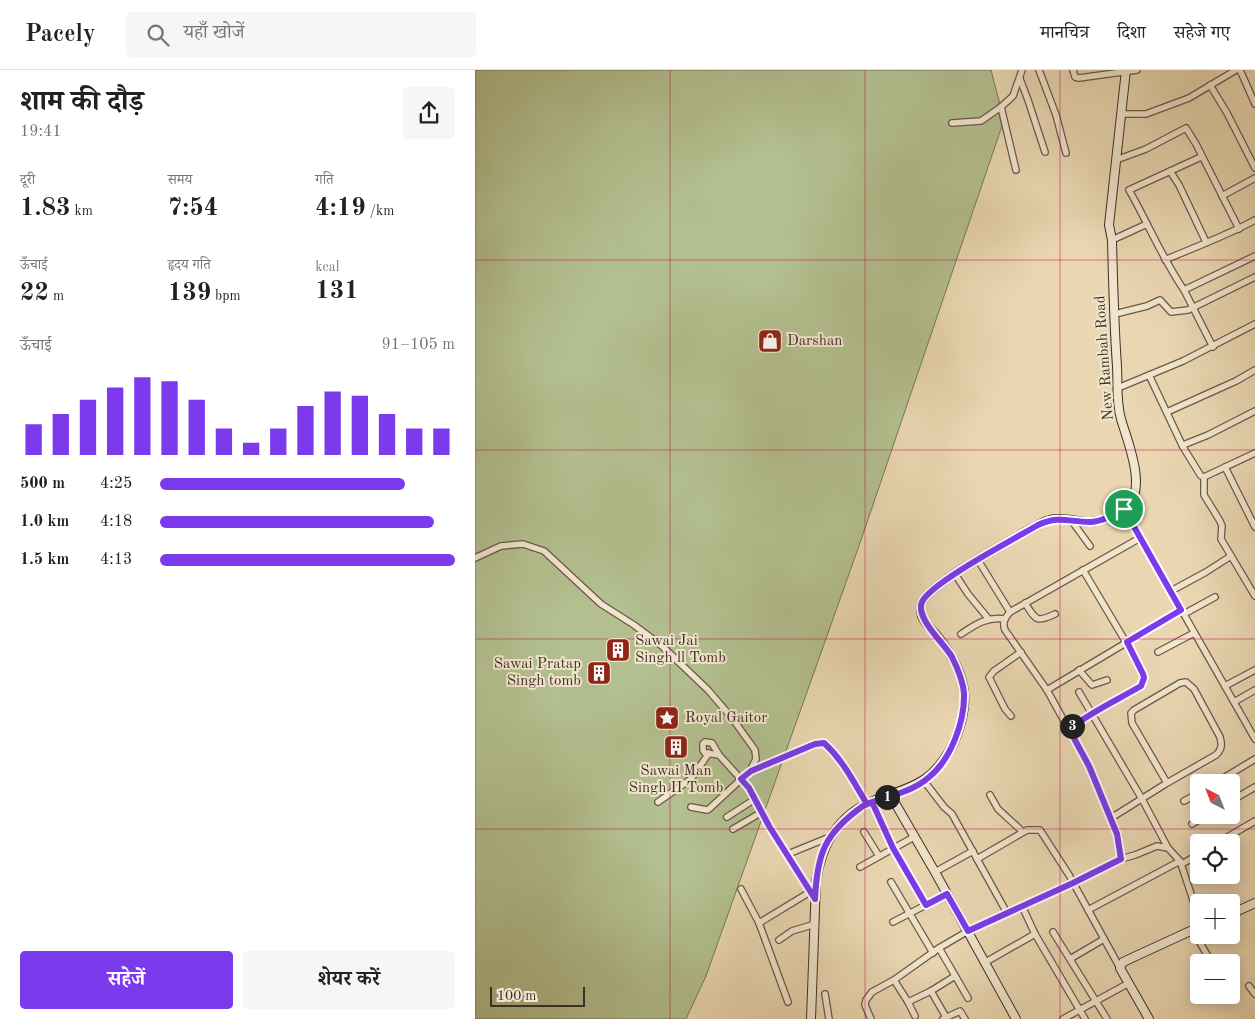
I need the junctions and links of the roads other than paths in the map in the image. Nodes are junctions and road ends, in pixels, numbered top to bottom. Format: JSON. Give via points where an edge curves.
{"nodes":[{"id":1,"x":1022,"y":70,"type":"edge"},
{"id":2,"x":1039,"y":70,"type":"edge"},
{"id":3,"x":1073,"y":70,"type":"edge"},
{"id":4,"x":1137,"y":70,"type":"edge"},
{"id":5,"x":1235,"y":70,"type":"edge"},
{"id":6,"x":1240,"y":70,"type":"edge"},
{"id":7,"x":1126,"y":71,"type":"edge"},
{"id":8,"x":1020,"y":79,"type":"junction"},
{"id":9,"x":1210,"y":85,"type":"junction"},
{"id":10,"x":1255,"y":104,"type":"edge"},
{"id":11,"x":1001,"y":107,"type":"junction"},
{"id":12,"x":1122,"y":114,"type":"junction"},
{"id":13,"x":952,"y":123,"type":"dead end"},
{"id":14,"x":1045,"y":152,"type":"dead end"},
{"id":15,"x":1066,"y":153,"type":"dead end"},
{"id":16,"x":1201,"y":156,"type":"junction"},
{"id":17,"x":1115,"y":160,"type":"junction"},
{"id":18,"x":1255,"y":168,"type":"edge"},
{"id":19,"x":1016,"y":170,"type":"dead end"},
{"id":20,"x":1170,"y":171,"type":"junction"},
{"id":21,"x":1255,"y":178,"type":"edge"},
{"id":22,"x":1222,"y":196,"type":"junction"},
{"id":23,"x":1255,"y":220,"type":"edge"},
{"id":24,"x":1147,"y":224,"type":"junction"},
{"id":25,"x":1239,"y":229,"type":"junction"},
{"id":26,"x":1111,"y":240,"type":"junction"},
{"id":27,"x":1206,"y":242,"type":"junction"},
{"id":28,"x":1255,"y":256,"type":"edge"},
{"id":29,"x":1165,"y":260,"type":"junction"},
{"id":30,"x":1255,"y":277,"type":"edge"},
{"id":31,"x":1185,"y":290,"type":"junction"},
{"id":32,"x":1193,"y":307,"type":"junction"},
{"id":33,"x":1115,"y":314,"type":"junction"},
{"id":34,"x":1255,"y":324,"type":"edge"},
{"id":35,"x":1213,"y":347,"type":"junction"},
{"id":36,"x":1255,"y":370,"type":"edge"},
{"id":37,"x":1149,"y":375,"type":"junction"},
{"id":38,"x":1118,"y":388,"type":"junction"},
{"id":39,"x":1255,"y":411,"type":"edge"},
{"id":40,"x":1167,"y":412,"type":"junction"},
{"id":41,"x":1183,"y":445,"type":"junction"},
{"id":42,"x":1255,"y":453,"type":"edge"},
{"id":43,"x":1225,"y":467,"type":"junction"},
{"id":44,"x":1204,"y":476,"type":"junction"},
{"id":45,"x":1124,"y":509,"type":"junction"},
{"id":46,"x":1071,"y":520,"type":"junction"},
{"id":47,"x":1255,"y":527,"type":"edge"},
{"id":48,"x":1140,"y":538,"type":"junction"},
{"id":49,"x":1090,"y":546,"type":"dead end"},
{"id":50,"x":1231,"y":556,"type":"junction"},
{"id":51,"x":475,"y":558,"type":"edge"},
{"id":52,"x":978,"y":560,"type":"junction"},
{"id":53,"x":1083,"y":570,"type":"junction"},
{"id":54,"x":955,"y":574,"type":"junction"},
{"id":55,"x":1171,"y":591,"type":"junction"},
{"id":56,"x":1255,"y":596,"type":"edge"},
{"id":57,"x":1215,"y":597,"type":"dead end"},
{"id":58,"x":1025,"y":604,"type":"junction"},
{"id":59,"x":1010,"y":612,"type":"junction"},
{"id":60,"x":1182,"y":612,"type":"junction"},
{"id":61,"x":1055,"y":614,"type":"dead end"},
{"id":62,"x":987,"y":617,"type":"dead end"},
{"id":63,"x":1005,"y":619,"type":"junction"},
{"id":64,"x":1194,"y":632,"type":"junction"},
{"id":65,"x":961,"y":634,"type":"dead end"},
{"id":66,"x":1127,"y":642,"type":"junction"},
{"id":67,"x":1021,"y":652,"type":"junction"},
{"id":68,"x":1158,"y":652,"type":"dead end"},
{"id":69,"x":1079,"y":670,"type":"junction"},
{"id":70,"x":1255,"y":670,"type":"edge"},
{"id":71,"x":1107,"y":680,"type":"dead end"},
{"id":72,"x":1225,"y":686,"type":"junction"},
{"id":73,"x":1047,"y":690,"type":"junction"},
{"id":74,"x":1255,"y":690,"type":"edge"},
{"id":75,"x":1079,"y":692,"type":"dead end"},
{"id":76,"x":1234,"y":702,"type":"junction"},
{"id":77,"x":1092,"y":713,"type":"junction"},
{"id":78,"x":1011,"y":716,"type":"dead end"},
{"id":79,"x":1069,"y":729,"type":"junction"},
{"id":80,"x":1255,"y":739,"type":"edge"},
{"id":81,"x":709,"y":753,"type":"junction"},
{"id":82,"x":719,"y":755,"type":"junction"},
{"id":83,"x":1255,"y":759,"type":"edge"},
{"id":84,"x":751,"y":771,"type":"junction"},
{"id":85,"x":1230,"y":774,"type":"edge"},
{"id":86,"x":741,"y":779,"type":"junction"},
{"id":87,"x":924,"y":781,"type":"junction"},
{"id":88,"x":1167,"y":783,"type":"junction"},
{"id":89,"x":1255,"y":787,"type":"edge"},
{"id":90,"x":891,"y":796,"type":"junction"},
{"id":91,"x":990,"y":796,"type":"dead end"},
{"id":92,"x":1240,"y":796,"type":"edge"},
{"id":93,"x":1190,"y":798,"type":"edge"},
{"id":94,"x":755,"y":799,"type":"junction"},
{"id":95,"x":1142,"y":800,"type":"junction"},
{"id":96,"x":1184,"y":801,"type":"dead end"},
{"id":97,"x":658,"y":802,"type":"dead end"},
{"id":98,"x":870,"y":803,"type":"junction"},
{"id":99,"x":691,"y":807,"type":"dead end"},
{"id":100,"x":762,"y":812,"type":"junction"},
{"id":101,"x":727,"y":817,"type":"dead end"},
{"id":102,"x":1111,"y":818,"type":"junction"},
{"id":103,"x":1255,"y":822,"type":"edge"},
{"id":104,"x":733,"y":829,"type":"dead end"},
{"id":105,"x":864,"y":832,"type":"dead end"},
{"id":106,"x":1023,"y":832,"type":"junction"},
{"id":107,"x":1233,"y":834,"type":"edge"},
{"id":108,"x":915,"y":837,"type":"junction"},
{"id":109,"x":830,"y":838,"type":"junction"},
{"id":110,"x":893,"y":848,"type":"junction"},
{"id":111,"x":1168,"y":848,"type":"junction"},
{"id":112,"x":973,"y":851,"type":"junction"},
{"id":113,"x":788,"y":854,"type":"junction"},
{"id":114,"x":879,"y":856,"type":"junction"},
{"id":115,"x":1190,"y":858,"type":"edge"},
{"id":116,"x":977,"y":859,"type":"junction"},
{"id":117,"x":1121,"y":859,"type":"junction"},
{"id":118,"x":1181,"y":863,"type":"junction"},
{"id":119,"x":860,"y":867,"type":"dead end"},
{"id":120,"x":935,"y":872,"type":"junction"},
{"id":121,"x":891,"y":882,"type":"dead end"},
{"id":122,"x":1073,"y":883,"type":"junction"},
{"id":123,"x":741,"y":889,"type":"dead end"},
{"id":124,"x":947,"y":894,"type":"junction"},
{"id":125,"x":1191,"y":894,"type":"edge"},
{"id":126,"x":812,"y":896,"type":"junction"},
{"id":127,"x":1255,"y":903,"type":"edge"},
{"id":128,"x":926,"y":905,"type":"junction"},
{"id":129,"x":1022,"y":906,"type":"junction"},
{"id":130,"x":1089,"y":910,"type":"junction"},
{"id":131,"x":1240,"y":910,"type":"edge"},
{"id":132,"x":910,"y":913,"type":"junction"},
{"id":133,"x":1007,"y":913,"type":"junction"},
{"id":134,"x":893,"y":922,"type":"dead end"},
{"id":135,"x":759,"y":923,"type":"junction"},
{"id":136,"x":815,"y":924,"type":"junction"},
{"id":137,"x":968,"y":931,"type":"junction"},
{"id":138,"x":1190,"y":931,"type":"edge"},
{"id":139,"x":1053,"y":932,"type":"dead end"},
{"id":140,"x":1035,"y":934,"type":"junction"},
{"id":141,"x":1104,"y":939,"type":"junction"},
{"id":142,"x":779,"y":940,"type":"dead end"},
{"id":143,"x":939,"y":948,"type":"junction"},
{"id":144,"x":933,"y":953,"type":"junction"},
{"id":145,"x":1069,"y":959,"type":"junction"},
{"id":146,"x":984,"y":963,"type":"junction"},
{"id":147,"x":1120,"y":968,"type":"junction"},
{"id":148,"x":955,"y":976,"type":"junction"},
{"id":149,"x":893,"y":980,"type":"junction"},
{"id":150,"x":1129,"y":983,"type":"junction"},
{"id":151,"x":1249,"y":986,"type":"dead end"},
{"id":152,"x":931,"y":991,"type":"junction"},
{"id":153,"x":825,"y":994,"type":"dead end"},
{"id":154,"x":1255,"y":994,"type":"edge"},
{"id":155,"x":968,"y":998,"type":"dead end"},
{"id":156,"x":1095,"y":1001,"type":"junction"},
{"id":157,"x":788,"y":1002,"type":"dead end"},
{"id":158,"x":908,"y":1002,"type":"junction"},
{"id":159,"x":1080,"y":1010,"type":"junction"},
{"id":160,"x":916,"y":1017,"type":"edge"},
{"id":161,"x":945,"y":1018,"type":"edge"},
{"id":162,"x":811,"y":1019,"type":"edge"},
{"id":163,"x":829,"y":1019,"type":"edge"},
{"id":164,"x":871,"y":1019,"type":"edge"},
{"id":165,"x":908,"y":1019,"type":"edge"},
{"id":166,"x":965,"y":1019,"type":"edge"},
{"id":167,"x":1016,"y":1019,"type":"edge"},
{"id":168,"x":1063,"y":1019,"type":"edge"},
{"id":169,"x":1085,"y":1019,"type":"edge"},
{"id":170,"x":1107,"y":1019,"type":"edge"},
{"id":171,"x":1149,"y":1019,"type":"edge"}],
"edges":[{"from":1,"to":8,"type":"street"},
{"from":2,"to":15,"type":"street"},
{"from":3,"to":7,"type":"street","via":[[1075,77],[1079,78]]},
{"from":4,"to":7,"type":"street"},
{"from":5,"to":9,"type":"street"},
{"from":6,"to":10,"type":"street"},
{"from":7,"to":12,"type":"street","name":"New Rambah Road"},
{"from":8,"to":11,"type":"street","via":[[1013,96]]},
{"from":8,"to":14,"type":"street"},
{"from":9,"to":12,"type":"street","via":[[1189,98],[1146,114]]},
{"from":9,"to":18,"type":"street"},
{"from":11,"to":13,"type":"street","via":[[981,120]]},
{"from":11,"to":19,"type":"street"},
{"from":12,"to":17,"type":"street","name":"New Rambah Road"},
{"from":16,"to":17,"type":"street","via":[[1186,128],[1146,149]]},
{"from":16,"to":20,"type":"street"},
{"from":16,"to":22,"type":"street"},
{"from":17,"to":26,"type":"street","name":"New Rambah Road","via":[[1109,225]]},
{"from":20,"to":24,"type":"street","via":[[1129,190]]},
{"from":20,"to":27,"type":"street"},
{"from":21,"to":22,"type":"street"},
{"from":22,"to":25,"type":"street"},
{"from":23,"to":25,"type":"street"},
{"from":24,"to":26,"type":"street"},
{"from":24,"to":29,"type":"street"},
{"from":25,"to":27,"type":"street"},
{"from":26,"to":33,"type":"street","name":"New Rambah Road"},
{"from":27,"to":29,"type":"street"},
{"from":28,"to":31,"type":"street"},
{"from":29,"to":31,"type":"street"},
{"from":30,"to":32,"type":"street"},
{"from":31,"to":32,"type":"street"},
{"from":32,"to":33,"type":"street","via":[[1171,312],[1160,300]]},
{"from":32,"to":35,"type":"street"},
{"from":33,"to":38,"type":"street","name":"New Rambah Road"},
{"from":34,"to":35,"type":"street"},
{"from":35,"to":37,"type":"street"},
{"from":36,"to":40,"type":"street"},
{"from":37,"to":38,"type":"street"},
{"from":37,"to":40,"type":"street"},
{"from":38,"to":45,"type":"street","name":"New Rambah Road","via":[[1136,488],[1134,498]]},
{"from":39,"to":41,"type":"street"},
{"from":40,"to":41,"type":"street"},
{"from":41,"to":44,"type":"street","via":[[1199,474]]},
{"from":42,"to":43,"type":"street"},
{"from":43,"to":44,"type":"street"},
{"from":43,"to":47,"type":"street"},
{"from":44,"to":50,"type":"street","via":[[1205,495],[1222,526],[1221,539]]},
{"from":45,"to":46,"type":"street","via":[[1092,522]]},
{"from":45,"to":48,"type":"street"},
{"from":46,"to":49,"type":"street"},
{"from":46,"to":52,"type":"street","via":[[1049,520]]},
{"from":48,"to":53,"type":"street"},
{"from":48,"to":55,"type":"street"},
{"from":50,"to":55,"type":"street"},
{"from":50,"to":56,"type":"street"},
{"from":51,"to":84,"type":"street","via":[[501,546],[523,544],[544,551],[601,604],[662,646],[708,690],[755,750],[756,759]]},
{"from":52,"to":54,"type":"street"},
{"from":52,"to":59,"type":"street"},
{"from":53,"to":58,"type":"street"},
{"from":53,"to":66,"type":"street"},
{"from":54,"to":62,"type":"street"},
{"from":54,"to":87,"type":"street","via":[[931,592],[921,607],[922,617],[952,657],[964,692],[961,722],[951,750]]},
{"from":55,"to":60,"type":"street"},
{"from":57,"to":60,"type":"street"},
{"from":58,"to":59,"type":"street"},
{"from":58,"to":61,"type":"street","via":[[1038,620]]},
{"from":59,"to":63,"type":"street"},
{"from":60,"to":64,"type":"street"},
{"from":60,"to":66,"type":"street"},
{"from":63,"to":65,"type":"street","via":[[997,617],[982,621]]},
{"from":63,"to":67,"type":"street","via":[[1005,630]]},
{"from":64,"to":68,"type":"street"},
{"from":64,"to":72,"type":"street"},
{"from":66,"to":69,"type":"street"},
{"from":66,"to":77,"type":"street","via":[[1143,674],[1143,682]]},
{"from":67,"to":73,"type":"street"},
{"from":67,"to":78,"type":"street","via":[[989,677]]},
{"from":69,"to":71,"type":"street","via":[[1092,685]]},
{"from":69,"to":73,"type":"street"},
{"from":70,"to":72,"type":"street"},
{"from":72,"to":76,"type":"street"},
{"from":73,"to":79,"type":"street"},
{"from":74,"to":76,"type":"street"},
{"from":75,"to":77,"type":"street"},
{"from":76,"to":80,"type":"street"},
{"from":77,"to":79,"type":"street"},
{"from":77,"to":95,"type":"street"},
{"from":79,"to":102,"type":"street"},
{"from":81,"to":82,"type":"street"},
{"from":81,"to":82,"type":"street","via":[[703,750],[705,742],[712,743]]},
{"from":81,"to":97,"type":"street","via":[[691,779]]},
{"from":82,"to":86,"type":"street"},
{"from":83,"to":85,"type":"street"},
{"from":84,"to":86,"type":"street"},
{"from":84,"to":98,"type":"street","via":[[824,743]]},
{"from":86,"to":94,"type":"street"},
{"from":86,"to":99,"type":"street","via":[[707,810]]},
{"from":87,"to":90,"type":"street"},
{"from":87,"to":112,"type":"street","via":[[952,814]]},
{"from":88,"to":88,"type":"street","via":[[1130,717],[1134,710],[1186,682],[1194,689],[1220,737],[1221,750],[1217,756]]},
{"from":88,"to":95,"type":"street"},
{"from":89,"to":92,"type":"street"},
{"from":90,"to":98,"type":"street"},
{"from":90,"to":108,"type":"street"},
{"from":91,"to":106,"type":"street","via":[[998,809]]},
{"from":93,"to":96,"type":"street"},
{"from":94,"to":100,"type":"street"},
{"from":94,"to":101,"type":"street"},
{"from":95,"to":102,"type":"street"},
{"from":95,"to":111,"type":"street"},
{"from":98,"to":109,"type":"street","via":[[850,815]]},
{"from":98,"to":110,"type":"street"},
{"from":100,"to":104,"type":"street"},
{"from":100,"to":113,"type":"street"},
{"from":102,"to":117,"type":"street"},
{"from":103,"to":107,"type":"street"},
{"from":105,"to":114,"type":"street"},
{"from":106,"to":116,"type":"street"},
{"from":106,"to":122,"type":"street","via":[[1040,830]]},
{"from":108,"to":110,"type":"street"},
{"from":108,"to":120,"type":"street"},
{"from":109,"to":113,"type":"street"},
{"from":109,"to":126,"type":"street","via":[[818,864]]},
{"from":110,"to":114,"type":"street"},
{"from":110,"to":128,"type":"street"},
{"from":111,"to":117,"type":"street","via":[[1157,846]]},
{"from":111,"to":118,"type":"street"},
{"from":112,"to":116,"type":"street"},
{"from":112,"to":120,"type":"street"},
{"from":113,"to":126,"type":"street"},
{"from":114,"to":119,"type":"street"},
{"from":115,"to":118,"type":"street"},
{"from":116,"to":133,"type":"street"},
{"from":117,"to":122,"type":"street"},
{"from":118,"to":125,"type":"street"},
{"from":118,"to":130,"type":"street"},
{"from":120,"to":124,"type":"street"},
{"from":121,"to":132,"type":"street"},
{"from":122,"to":129,"type":"street"},
{"from":122,"to":130,"type":"street"},
{"from":123,"to":135,"type":"street"},
{"from":124,"to":128,"type":"street"},
{"from":124,"to":137,"type":"street"},
{"from":126,"to":135,"type":"street"},
{"from":126,"to":136,"type":"street"},
{"from":127,"to":131,"type":"street"},
{"from":128,"to":132,"type":"street"},
{"from":129,"to":133,"type":"street"},
{"from":129,"to":140,"type":"street"},
{"from":130,"to":141,"type":"street"},
{"from":132,"to":134,"type":"street"},
{"from":132,"to":144,"type":"street"},
{"from":133,"to":137,"type":"street"},
{"from":135,"to":157,"type":"street"},
{"from":136,"to":142,"type":"street","via":[[792,931]]},
{"from":136,"to":162,"type":"street"},
{"from":137,"to":143,"type":"street"},
{"from":137,"to":146,"type":"street"},
{"from":138,"to":147,"type":"street","via":[[1128,959]]},
{"from":139,"to":145,"type":"street"},
{"from":140,"to":146,"type":"street"},
{"from":140,"to":159,"type":"street"},
{"from":141,"to":145,"type":"street"},
{"from":141,"to":147,"type":"street"},
{"from":143,"to":144,"type":"street"},
{"from":143,"to":148,"type":"street"},
{"from":144,"to":149,"type":"street"},
{"from":145,"to":156,"type":"street"},
{"from":146,"to":167,"type":"street"},
{"from":147,"to":150,"type":"street"},
{"from":148,"to":152,"type":"street"},
{"from":148,"to":155,"type":"street"},
{"from":149,"to":158,"type":"street"},
{"from":149,"to":164,"type":"street","via":[[872,992],[866,1000]]},
{"from":150,"to":156,"type":"street"},
{"from":150,"to":171,"type":"street"},
{"from":151,"to":154,"type":"street"},
{"from":152,"to":158,"type":"street"},
{"from":152,"to":161,"type":"street"},
{"from":153,"to":163,"type":"street"},
{"from":156,"to":159,"type":"street"},
{"from":156,"to":170,"type":"street"},
{"from":158,"to":160,"type":"street"},
{"from":159,"to":168,"type":"street"},
{"from":159,"to":169,"type":"street"},
{"from":160,"to":165,"type":"street"},
{"from":161,"to":166,"type":"street","via":[[960,1011]]}]}
